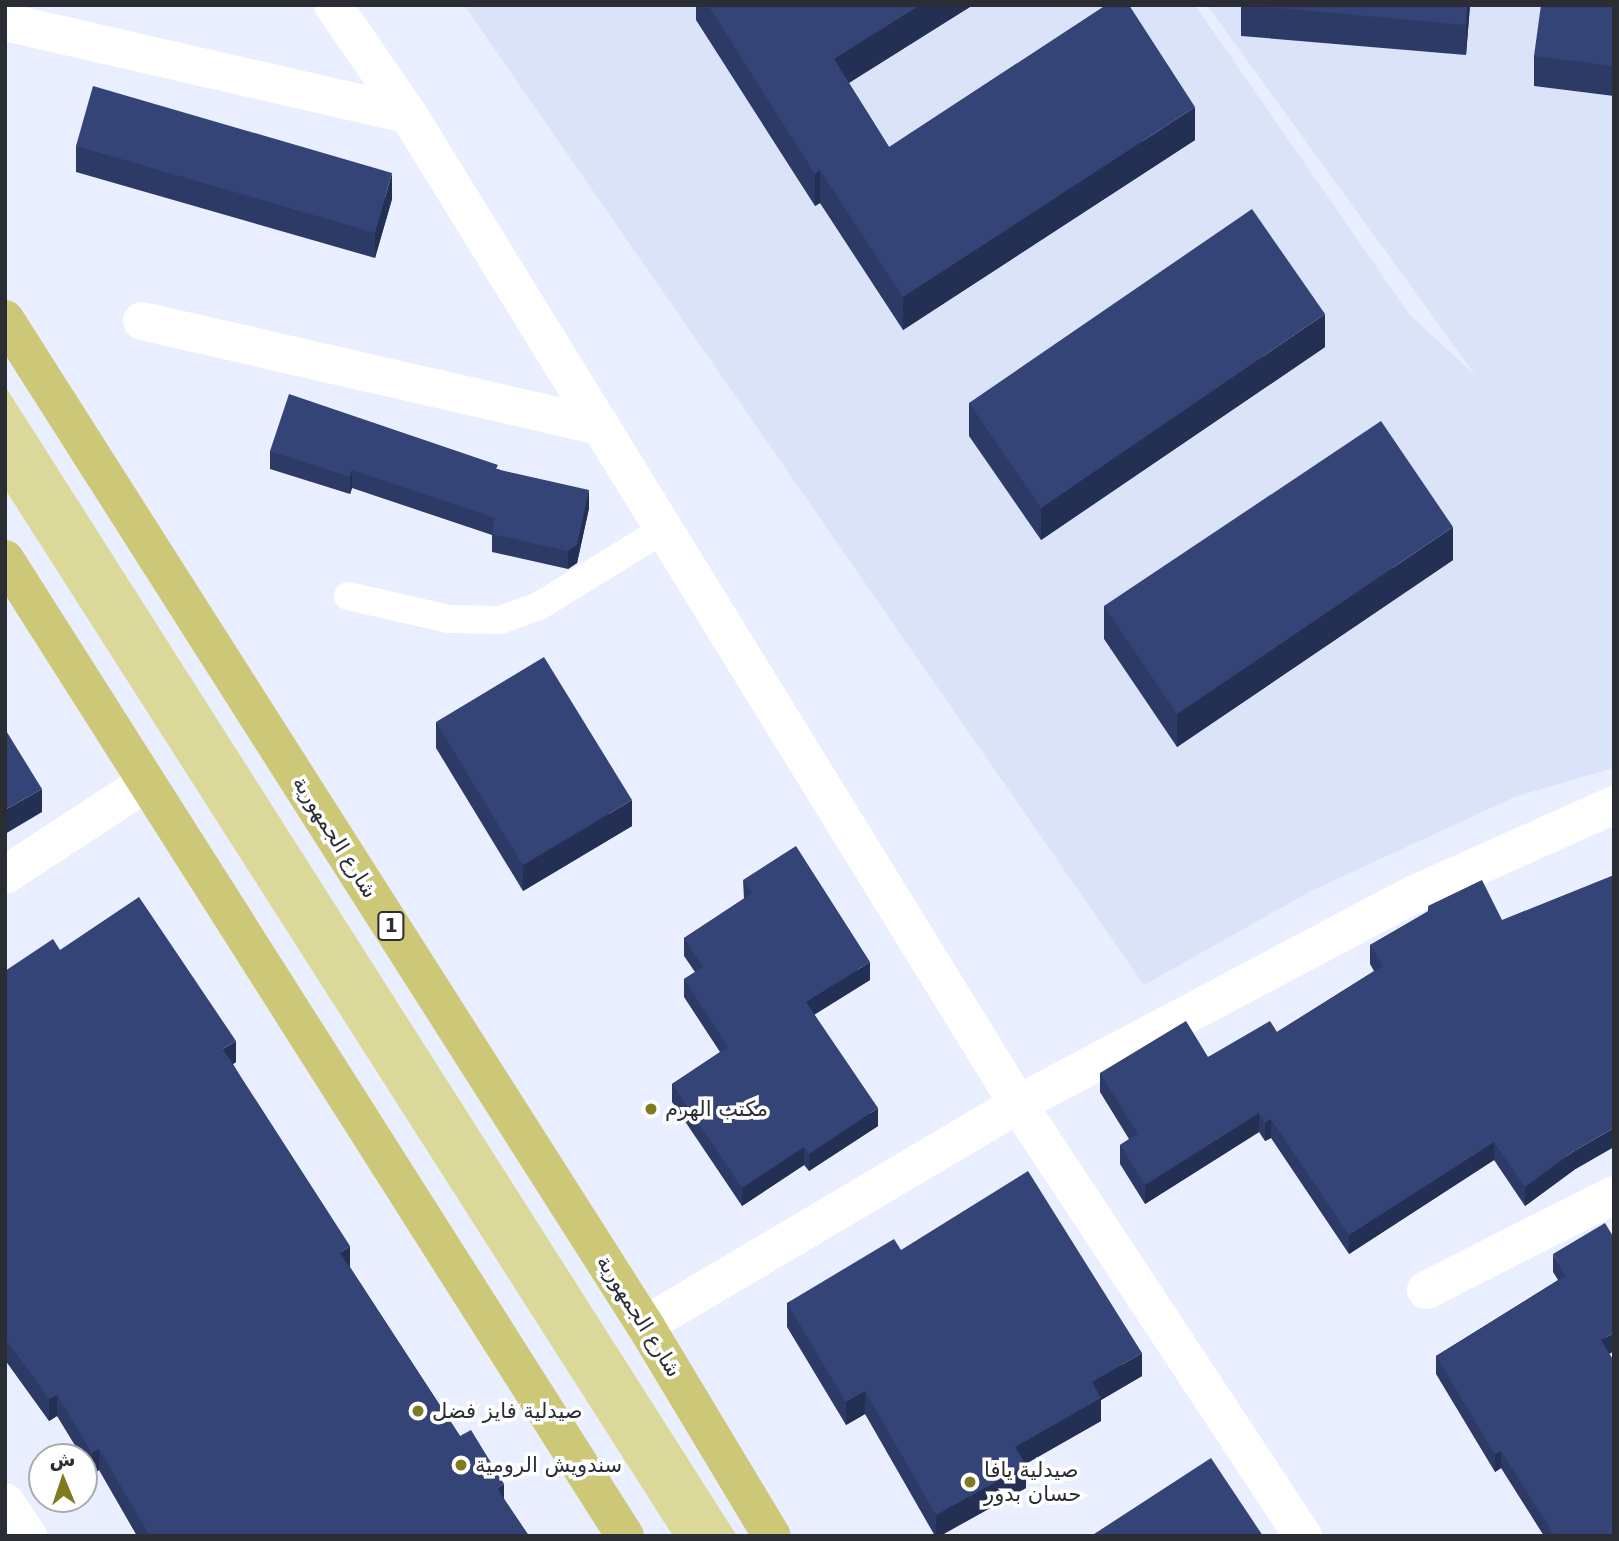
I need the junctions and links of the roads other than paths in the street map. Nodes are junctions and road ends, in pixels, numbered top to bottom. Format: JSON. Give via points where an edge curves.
{"nodes":[{"id":1,"x":333,"y":5,"type":"edge"},
{"id":2,"x":5,"y":22,"type":"edge"},
{"id":3,"x":408,"y":114,"type":"junction"},
{"id":4,"x":5,"y":319,"type":"edge"},
{"id":5,"x":142,"y":321,"type":"dead end"},
{"id":6,"x":601,"y":426,"type":"junction"},
{"id":7,"x":664,"y":529,"type":"junction"},
{"id":8,"x":5,"y":559,"type":"edge"},
{"id":9,"x":348,"y":596,"type":"dead end"},
{"id":10,"x":144,"y":783,"type":"junction"},
{"id":11,"x":1614,"y":805,"type":"edge"},
{"id":12,"x":5,"y":876,"type":"edge"},
{"id":13,"x":1018,"y":1104,"type":"junction"},
{"id":14,"x":1614,"y":1195,"type":"edge"},
{"id":15,"x":1426,"y":1290,"type":"dead end"},
{"id":16,"x":645,"y":1325,"type":"junction"},
{"id":17,"x":5,"y":1503,"type":"edge"},
{"id":18,"x":28,"y":1536,"type":"edge"},
{"id":19,"x":625,"y":1536,"type":"edge"},
{"id":20,"x":772,"y":1536,"type":"edge"},
{"id":21,"x":1303,"y":1536,"type":"edge"}],
"edges":[{"from":1,"to":3,"type":"street"},
{"from":2,"to":3,"type":"street"},
{"from":3,"to":6,"type":"street"},
{"from":4,"to":16,"type":"main road","name":"شارع الجمهورية","number":"1"},
{"from":5,"to":6,"type":"street"},
{"from":6,"to":7,"type":"street"},
{"from":7,"to":9,"type":"lane","via":[[539,606],[500,620],[449,620]]},
{"from":7,"to":13,"type":"street"},
{"from":8,"to":10,"type":"main road"},
{"from":10,"to":12,"type":"street"},
{"from":10,"to":19,"type":"main road"},
{"from":11,"to":13,"type":"street","via":[[1415,894]]},
{"from":13,"to":16,"type":"street"},
{"from":13,"to":21,"type":"street"},
{"from":14,"to":15,"type":"street"},
{"from":16,"to":20,"type":"main road","name":"شارع الجمهورية","number":"1"},
{"from":17,"to":18,"type":"street"}]}
